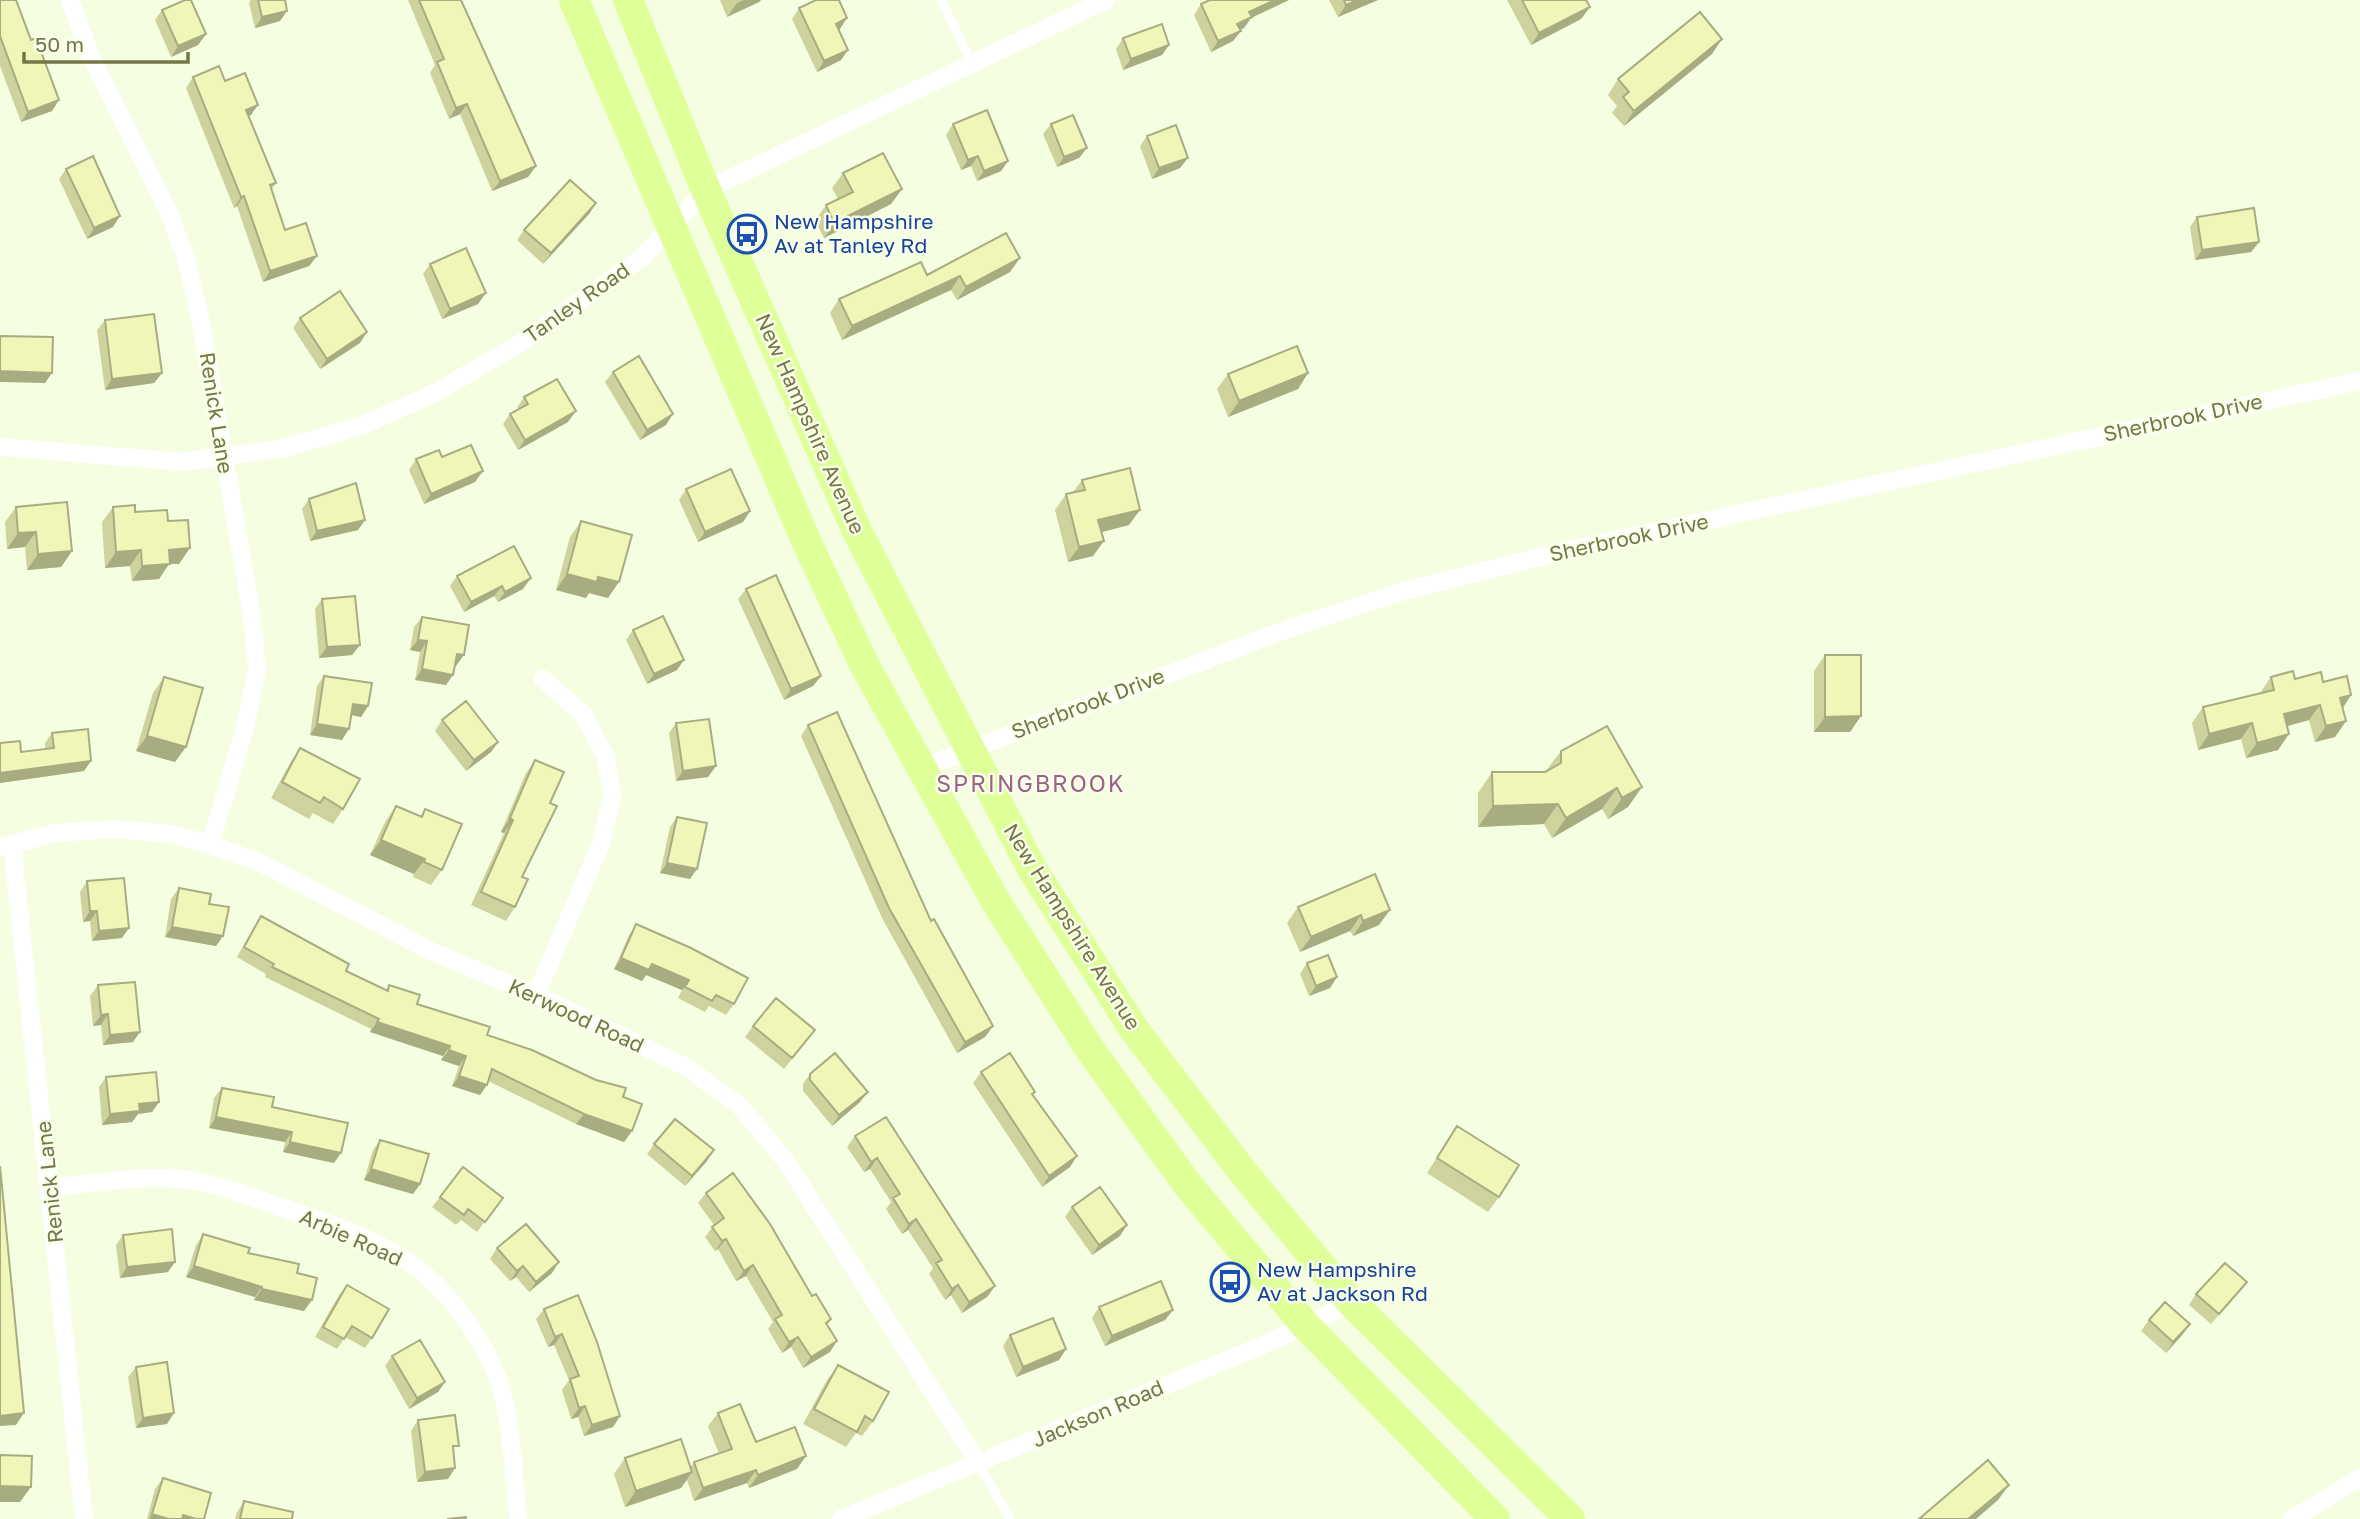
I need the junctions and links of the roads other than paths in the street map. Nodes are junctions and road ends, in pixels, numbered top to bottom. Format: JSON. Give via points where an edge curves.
{"nodes":[{"id":1,"x":70,"y":0,"type":"edge"},
{"id":2,"x":574,"y":0,"type":"edge"},
{"id":3,"x":628,"y":0,"type":"edge"},
{"id":4,"x":940,"y":0,"type":"edge"},
{"id":5,"x":1106,"y":0,"type":"edge"},
{"id":6,"x":972,"y":63,"type":"junction"},
{"id":7,"x":706,"y":190,"type":"junction"},
{"id":8,"x":671,"y":227,"type":"junction"},
{"id":9,"x":2360,"y":381,"type":"edge"},
{"id":10,"x":0,"y":447,"type":"edge"},
{"id":11,"x":223,"y":458,"type":"junction"},
{"id":12,"x":543,"y":678,"type":"dead end"},
{"id":13,"x":968,"y":750,"type":"junction"},
{"id":14,"x":919,"y":769,"type":"junction"},
{"id":15,"x":210,"y":845,"type":"junction"},
{"id":16,"x":6,"y":846,"type":"edge"},
{"id":17,"x":536,"y":995,"type":"junction"},
{"id":18,"x":51,"y":1188,"type":"junction"},
{"id":19,"x":1352,"y":1303,"type":"junction"},
{"id":20,"x":1306,"y":1326,"type":"junction"},
{"id":21,"x":979,"y":1464,"type":"junction"},
{"id":22,"x":2360,"y":1478,"type":"edge"},
{"id":23,"x":1490,"y":1517,"type":"edge"},
{"id":24,"x":84,"y":1519,"type":"edge"},
{"id":25,"x":518,"y":1519,"type":"edge"},
{"id":26,"x":841,"y":1519,"type":"edge"},
{"id":27,"x":1010,"y":1519,"type":"edge"},
{"id":28,"x":1570,"y":1519,"type":"edge"},
{"id":29,"x":2292,"y":1519,"type":"edge"}],
"edges":[{"from":1,"to":11,"type":"street","name":"Renick Lane","via":[[89,52],[167,208],[185,255]]},
{"from":2,"to":8,"type":"main road"},
{"from":3,"to":7,"type":"main road","name":"New Hampshire Avenue"},
{"from":4,"to":6,"type":"lane"},
{"from":5,"to":6,"type":"street","name":"Tanley Road"},
{"from":6,"to":7,"type":"street","name":"Tanley Road"},
{"from":7,"to":8,"type":"street","name":"Tanley Road"},
{"from":7,"to":13,"type":"main road","name":"New Hampshire Avenue","via":[[857,531]]},
{"from":8,"to":11,"type":"street","name":"Tanley Road","via":[[621,273],[521,342],[433,394],[363,425],[298,444]]},
{"from":8,"to":14,"type":"main road","via":[[807,543]]},
{"from":9,"to":13,"type":"street","name":"Sherbrook Drive","via":[[1578,548],[1408,590],[1293,627]]},
{"from":10,"to":11,"type":"street","name":"Tanley Road","via":[[184,462]]},
{"from":11,"to":15,"type":"street","name":"Renick Lane","via":[[257,668],[245,728]]},
{"from":12,"to":17,"type":"street","via":[[583,714],[606,757],[612,797],[602,841]]},
{"from":13,"to":14,"type":"street","name":"Sherbrook Drive"},
{"from":13,"to":19,"type":"main road","name":"New Hampshire Avenue","via":[[1032,869],[1133,1028],[1242,1171]]},
{"from":14,"to":20,"type":"main road","via":[[1089,1048],[1187,1184]]},
{"from":15,"to":16,"type":"street","name":"Kerwood Road","via":[[172,834],[114,829],[55,833]]},
{"from":15,"to":17,"type":"street","name":"Kerwood Road","via":[[257,861],[433,951]]},
{"from":16,"to":18,"type":"street","name":"Renick Lane"},
{"from":17,"to":21,"type":"street","name":"Kerwood Road","via":[[686,1067],[738,1105],[785,1160]]},
{"from":18,"to":24,"type":"street","name":"Renick Lane"},
{"from":18,"to":25,"type":"street","name":"Arbie Road","via":[[127,1179],[180,1179],[250,1196],[337,1227],[403,1258],[443,1292],[475,1336],[499,1382]]},
{"from":19,"to":20,"type":"street","name":"Jackson Road"},
{"from":19,"to":28,"type":"main road","name":"New Hampshire Avenue"},
{"from":20,"to":21,"type":"street","name":"Jackson Road"},
{"from":20,"to":23,"type":"main road"},
{"from":21,"to":26,"type":"street","name":"Jackson Road"},
{"from":21,"to":27,"type":"lane"},
{"from":22,"to":29,"type":"street"}]}
